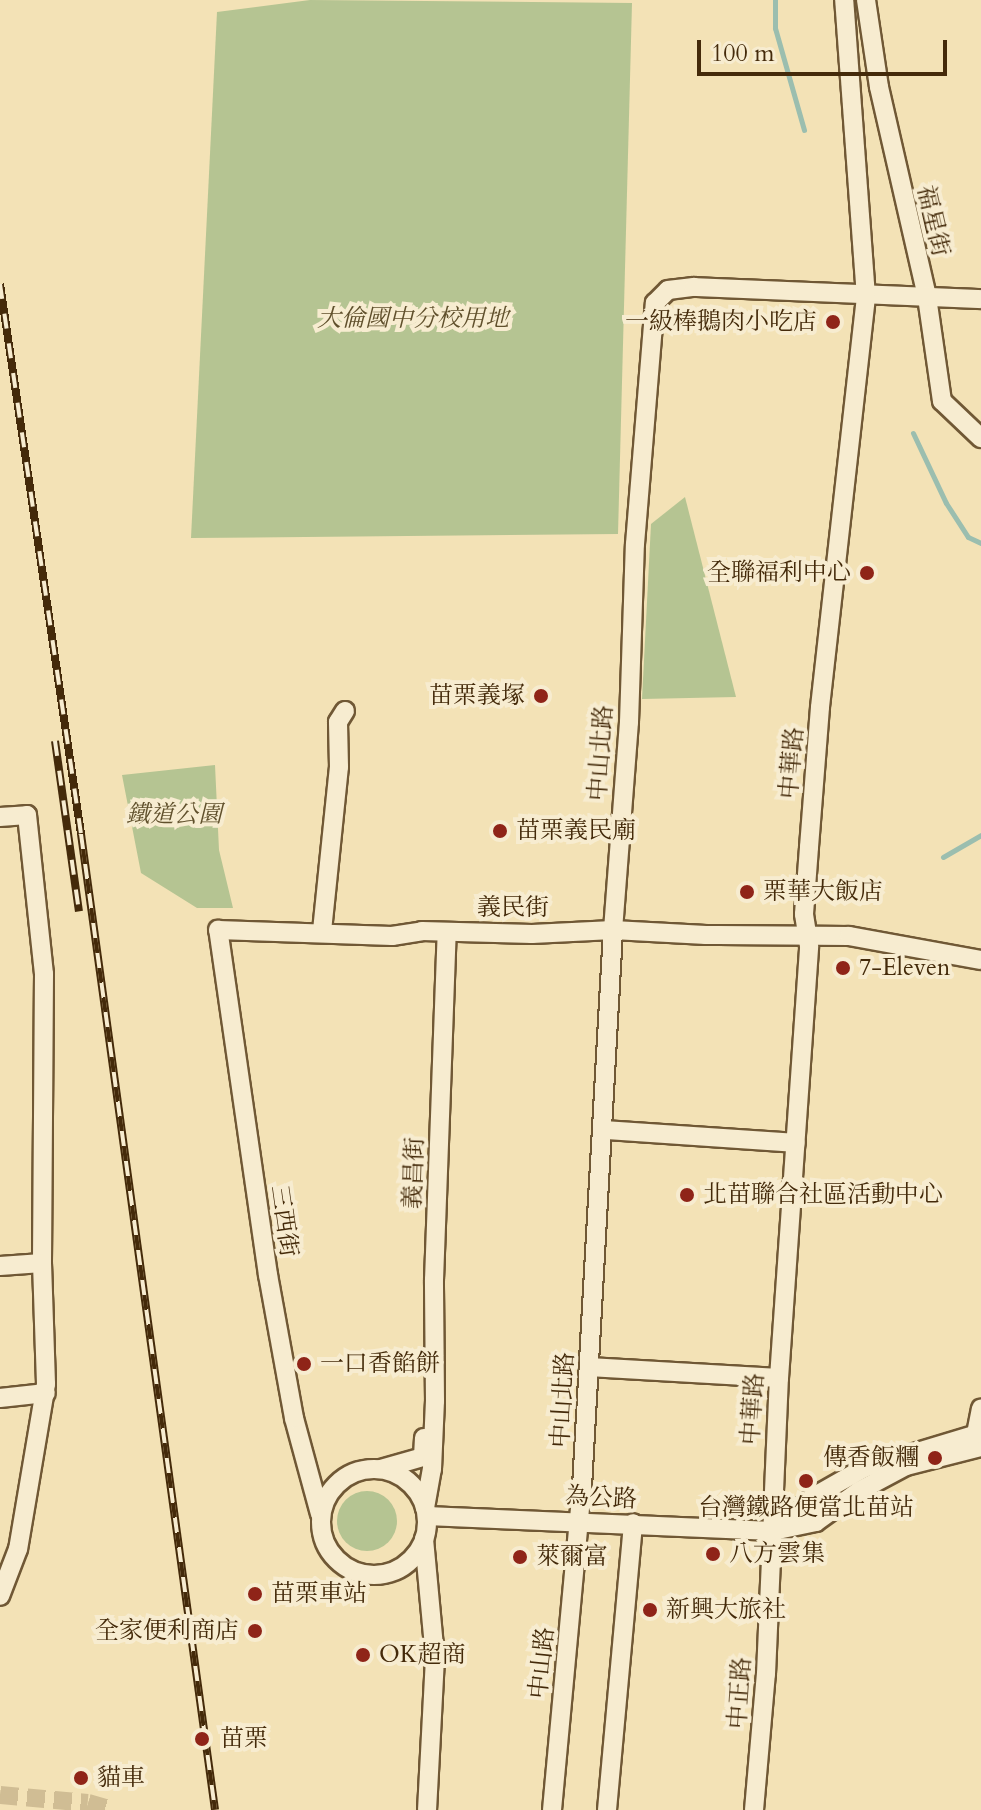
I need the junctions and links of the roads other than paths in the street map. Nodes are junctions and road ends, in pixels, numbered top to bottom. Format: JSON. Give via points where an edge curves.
{"nodes":[{"id":1,"x":844,"y":0,"type":"edge"},
{"id":2,"x":866,"y":0,"type":"edge"},
{"id":3,"x":866,"y":297,"type":"junction"},
{"id":4,"x":927,"y":297,"type":"junction"},
{"id":5,"x":981,"y":299,"type":"edge"},
{"id":6,"x":981,"y":438,"type":"edge"},
{"id":7,"x":345,"y":711,"type":"dead end"},
{"id":8,"x":0,"y":817,"type":"edge"},
{"id":9,"x":218,"y":930,"type":"joint"},
{"id":10,"x":613,"y":930,"type":"junction"},
{"id":11,"x":322,"y":931,"type":"junction"},
{"id":12,"x":447,"y":932,"type":"junction"},
{"id":13,"x":808,"y":934,"type":"junction"},
{"id":14,"x":981,"y":960,"type":"edge"},
{"id":15,"x":605,"y":1130,"type":"junction"},
{"id":16,"x":796,"y":1143,"type":"junction"},
{"id":17,"x":42,"y":1263,"type":"junction"},
{"id":18,"x":0,"y":1266,"type":"edge"},
{"id":19,"x":589,"y":1367,"type":"junction"},
{"id":20,"x":779,"y":1378,"type":"junction"},
{"id":21,"x":46,"y":1393,"type":"junction"},
{"id":22,"x":0,"y":1398,"type":"edge"},
{"id":23,"x":981,"y":1408,"type":"edge"},
{"id":24,"x":433,"y":1417,"type":"junction"},
{"id":25,"x":979,"y":1440,"type":"edge"},
{"id":26,"x":381,"y":1469,"type":"junction"},
{"id":27,"x":426,"y":1512,"type":"junction"},
{"id":28,"x":320,"y":1514,"type":"junction"},
{"id":29,"x":580,"y":1520,"type":"junction"},
{"id":30,"x":633,"y":1523,"type":"junction"},
{"id":31,"x":773,"y":1531,"type":"junction"},
{"id":32,"x":424,"y":1539,"type":"junction"},
{"id":33,"x":0,"y":1596,"type":"edge"},
{"id":34,"x":427,"y":1810,"type":"edge"},
{"id":35,"x":552,"y":1810,"type":"edge"},
{"id":36,"x":607,"y":1810,"type":"edge"},
{"id":37,"x":754,"y":1810,"type":"edge"}],
"edges":[{"from":1,"to":3,"type":"street","name":"中華路"},
{"from":2,"to":4,"type":"street","name":"福星街","via":[[885,115]]},
{"from":3,"to":4,"type":"street","name":"中山北路"},
{"from":3,"to":10,"type":"street","name":"中山北路","via":[[694,287],[668,290],[655,303]]},
{"from":3,"to":13,"type":"street","name":"中華路","via":[[820,707],[804,914]]},
{"from":4,"to":5,"type":"street","name":"中山北路"},
{"from":4,"to":6,"type":"street","name":"福星街","via":[[942,401]]},
{"from":7,"to":11,"type":"street","via":[[338,722],[339,767]]},
{"from":8,"to":17,"type":"street","via":[[27,815],[44,974]]},
{"from":9,"to":11,"type":"street","name":"義民街"},
{"from":9,"to":28,"type":"street","name":"三西街","via":[[268,1275],[294,1418]]},
{"from":10,"to":12,"type":"street","name":"義民街"},
{"from":10,"to":13,"type":"street","name":"義民街"},
{"from":10,"to":15,"type":"street","name":"中山北路"},
{"from":11,"to":12,"type":"street","name":"義民街","via":[[392,936]]},
{"from":12,"to":24,"type":"street","name":"義昌街"},
{"from":13,"to":14,"type":"street","name":"義民街","via":[[849,936]]},
{"from":13,"to":16,"type":"street","name":"中華路"},
{"from":15,"to":16,"type":"street"},
{"from":15,"to":19,"type":"street","name":"中山北路"},
{"from":16,"to":20,"type":"street","name":"中華路"},
{"from":17,"to":18,"type":"street"},
{"from":17,"to":21,"type":"street"},
{"from":19,"to":20,"type":"street"},
{"from":19,"to":29,"type":"street","name":"中山北路"},
{"from":20,"to":31,"type":"street","name":"中華路"},
{"from":21,"to":22,"type":"street"},
{"from":21,"to":33,"type":"street","via":[[18,1549]]},
{"from":23,"to":25,"type":"street"},
{"from":24,"to":26,"type":"street","via":[[423,1457]]},
{"from":24,"to":27,"type":"street"},
{"from":25,"to":31,"type":"street","via":[[864,1468],[813,1497]]},
{"from":26,"to":27,"type":"street","via":[[409,1482]]},
{"from":26,"to":28,"type":"street","via":[[348,1474],[325,1498]]},
{"from":27,"to":29,"type":"street","name":"為公路"},
{"from":27,"to":32,"type":"street"},
{"from":28,"to":32,"type":"street","via":[[328,1550],[355,1572],[389,1573],[404,1565]]},
{"from":29,"to":30,"type":"street","name":"為公路"},
{"from":29,"to":35,"type":"street","name":"中山路"},
{"from":30,"to":31,"type":"street","name":"為公路"},
{"from":30,"to":36,"type":"street"},
{"from":31,"to":37,"type":"street","name":"中正路"},
{"from":32,"to":34,"type":"street","via":[[435,1658]]}]}
